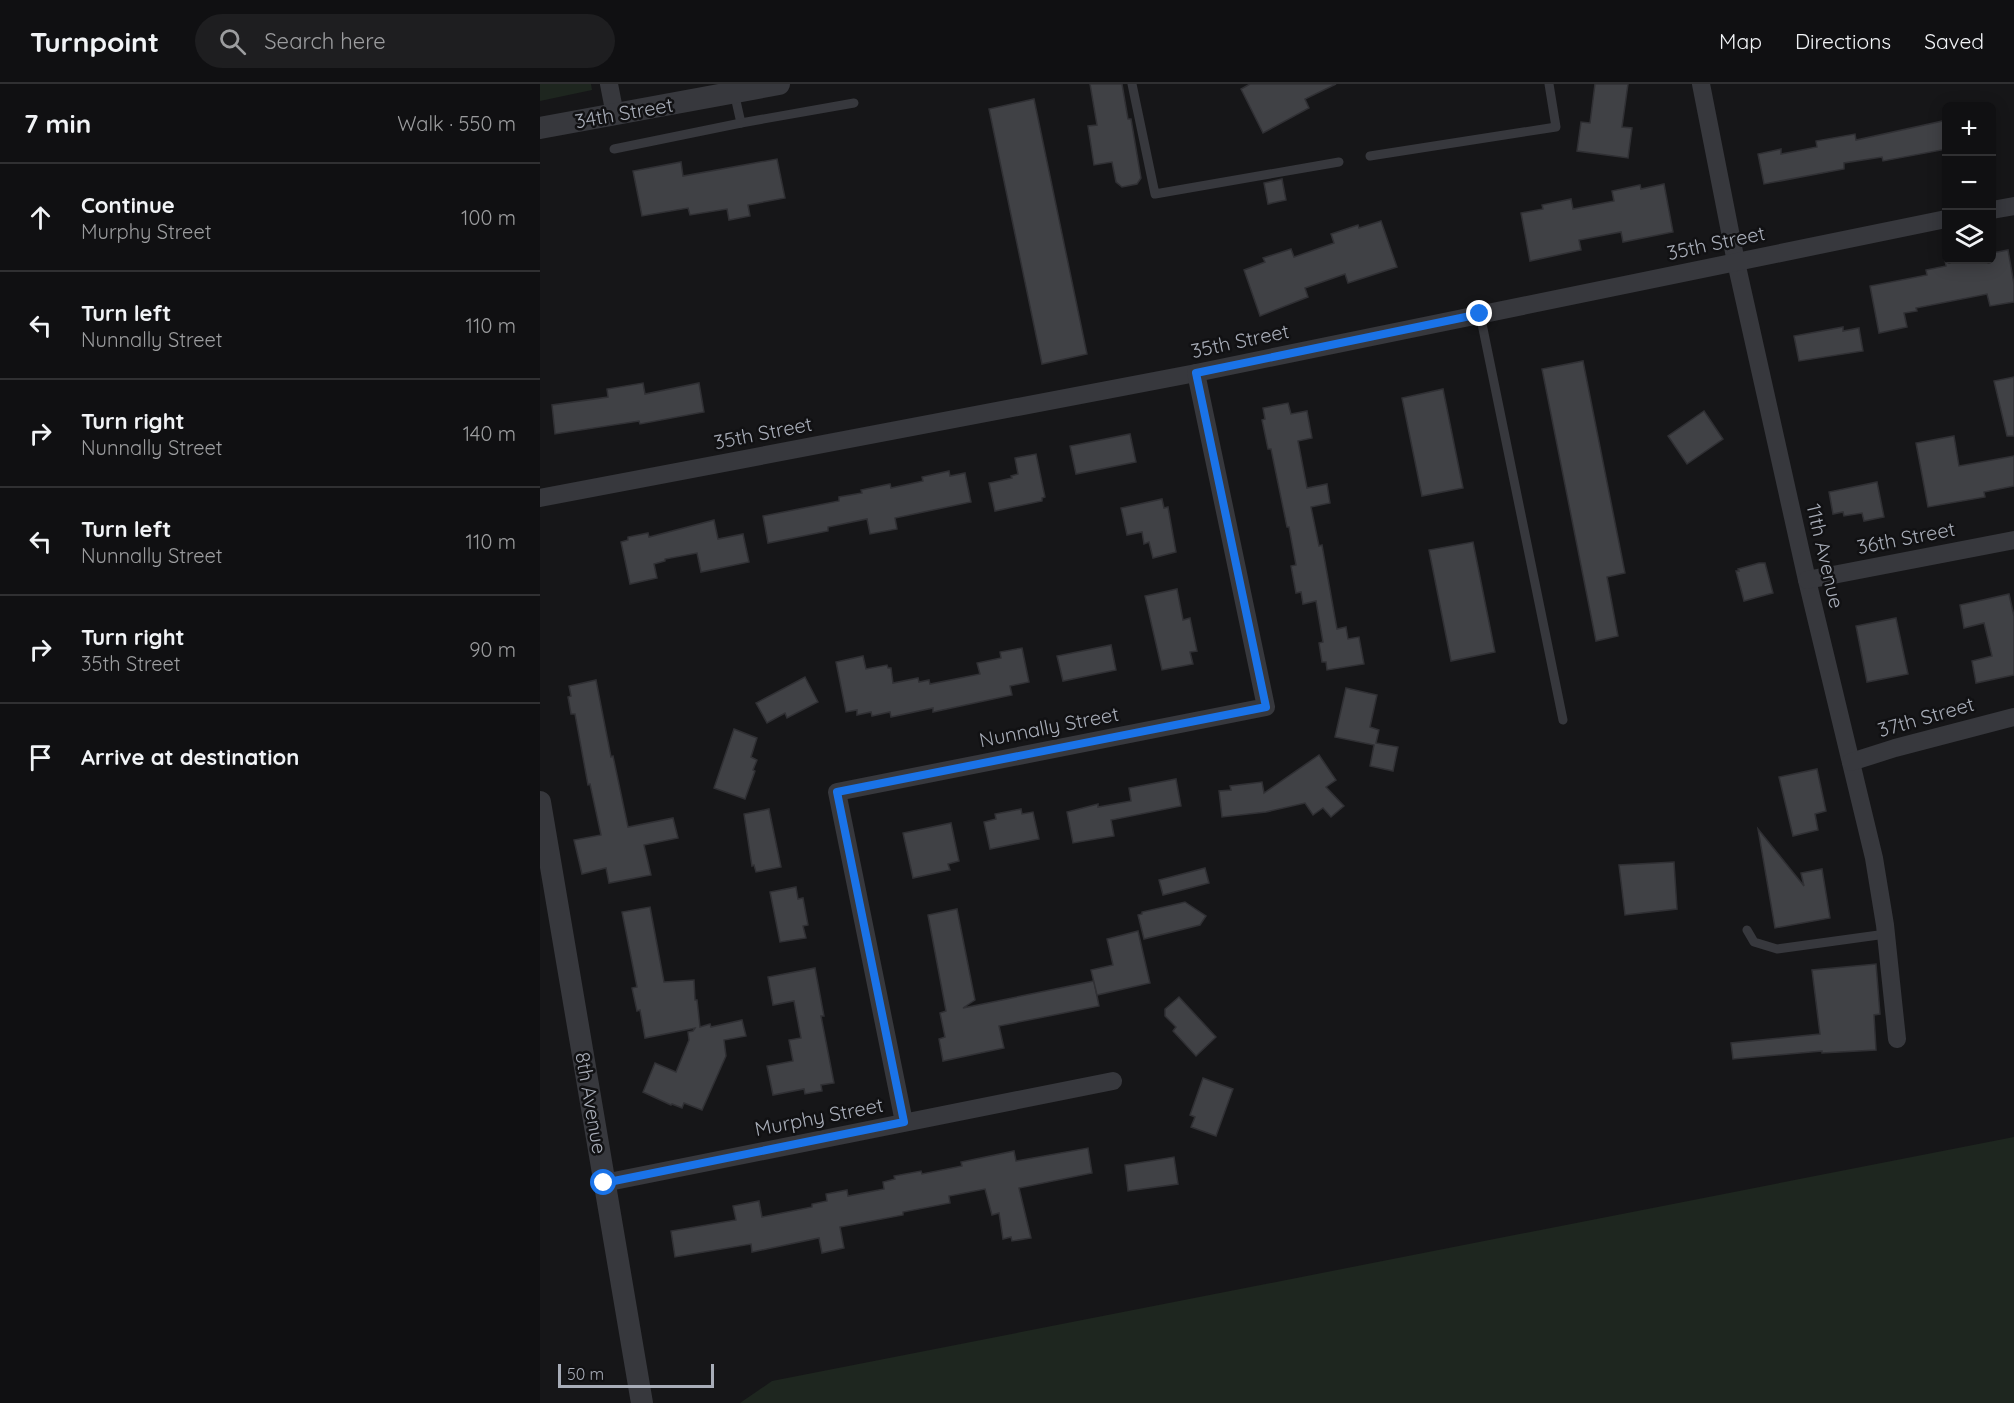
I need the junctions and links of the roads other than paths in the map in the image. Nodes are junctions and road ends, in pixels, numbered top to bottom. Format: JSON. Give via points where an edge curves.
{"nodes":[{"id":1,"x":609,"y":84,"type":"edge"},
{"id":2,"x":779,"y":84,"type":"edge"},
{"id":3,"x":1132,"y":84,"type":"edge"},
{"id":4,"x":1549,"y":84,"type":"edge"},
{"id":5,"x":1701,"y":84,"type":"edge"},
{"id":6,"x":734,"y":92,"type":"junction"},
{"id":7,"x":854,"y":103,"type":"dead end"},
{"id":8,"x":615,"y":115,"type":"junction"},
{"id":9,"x":741,"y":123,"type":"junction"},
{"id":10,"x":540,"y":128,"type":"edge"},
{"id":11,"x":614,"y":149,"type":"dead end"},
{"id":12,"x":1370,"y":156,"type":"dead end"},
{"id":13,"x":1339,"y":162,"type":"dead end"},
{"id":14,"x":2014,"y":206,"type":"edge"},
{"id":15,"x":1996,"y":209,"type":"edge"},
{"id":16,"x":1942,"y":220,"type":"edge"},
{"id":17,"x":1736,"y":261,"type":"junction"},
{"id":18,"x":1480,"y":314,"type":"junction"},
{"id":19,"x":1196,"y":373,"type":"junction"},
{"id":20,"x":540,"y":498,"type":"edge"},
{"id":21,"x":2014,"y":540,"type":"edge"},
{"id":22,"x":1807,"y":580,"type":"junction"},
{"id":23,"x":2014,"y":717,"type":"edge"},
{"id":24,"x":1563,"y":720,"type":"dead end"},
{"id":25,"x":1851,"y":762,"type":"junction"},
{"id":26,"x":540,"y":802,"type":"edge"},
{"id":27,"x":1747,"y":930,"type":"dead end"},
{"id":28,"x":1886,"y":934,"type":"junction"},
{"id":29,"x":1897,"y":1039,"type":"dead end"},
{"id":30,"x":1113,"y":1081,"type":"dead end"},
{"id":31,"x":904,"y":1122,"type":"junction"},
{"id":32,"x":604,"y":1183,"type":"junction"},
{"id":33,"x":642,"y":1403,"type":"edge"}],
"edges":[{"from":1,"to":8,"type":"street"},
{"from":2,"to":6,"type":"street","name":"34th Street"},
{"from":3,"to":13,"type":"lane","via":[[1155,194]]},
{"from":4,"to":12,"type":"lane","via":[[1556,128]]},
{"from":5,"to":17,"type":"street","name":"11th Avenue"},
{"from":6,"to":8,"type":"street","name":"34th Street"},
{"from":6,"to":9,"type":"lane"},
{"from":7,"to":9,"type":"lane"},
{"from":8,"to":10,"type":"street","name":"34th Street"},
{"from":9,"to":11,"type":"lane"},
{"from":14,"to":15,"type":"street"},
{"from":16,"to":17,"type":"street","name":"35th Street"},
{"from":17,"to":18,"type":"street","name":"35th Street"},
{"from":17,"to":22,"type":"street","name":"11th Avenue"},
{"from":18,"to":19,"type":"street","name":"35th Street"},
{"from":18,"to":24,"type":"lane"},
{"from":19,"to":20,"type":"street","name":"35th Street"},
{"from":19,"to":31,"type":"street","name":"Nunnally Street","via":[[1266,707],[837,792]]},
{"from":21,"to":22,"type":"street","name":"36th Street"},
{"from":22,"to":25,"type":"street","name":"11th Avenue"},
{"from":23,"to":25,"type":"street","name":"37th Street"},
{"from":25,"to":28,"type":"street","name":"11th Avenue","via":[[1874,858]]},
{"from":26,"to":32,"type":"street","name":"8th Avenue"},
{"from":27,"to":28,"type":"lane","via":[[1754,942],[1777,949]]},
{"from":28,"to":29,"type":"street","name":"11th Avenue"},
{"from":30,"to":31,"type":"street","name":"Murphy Street"},
{"from":31,"to":32,"type":"street","name":"Murphy Street"},
{"from":32,"to":33,"type":"street","name":"8th Avenue"}]}
